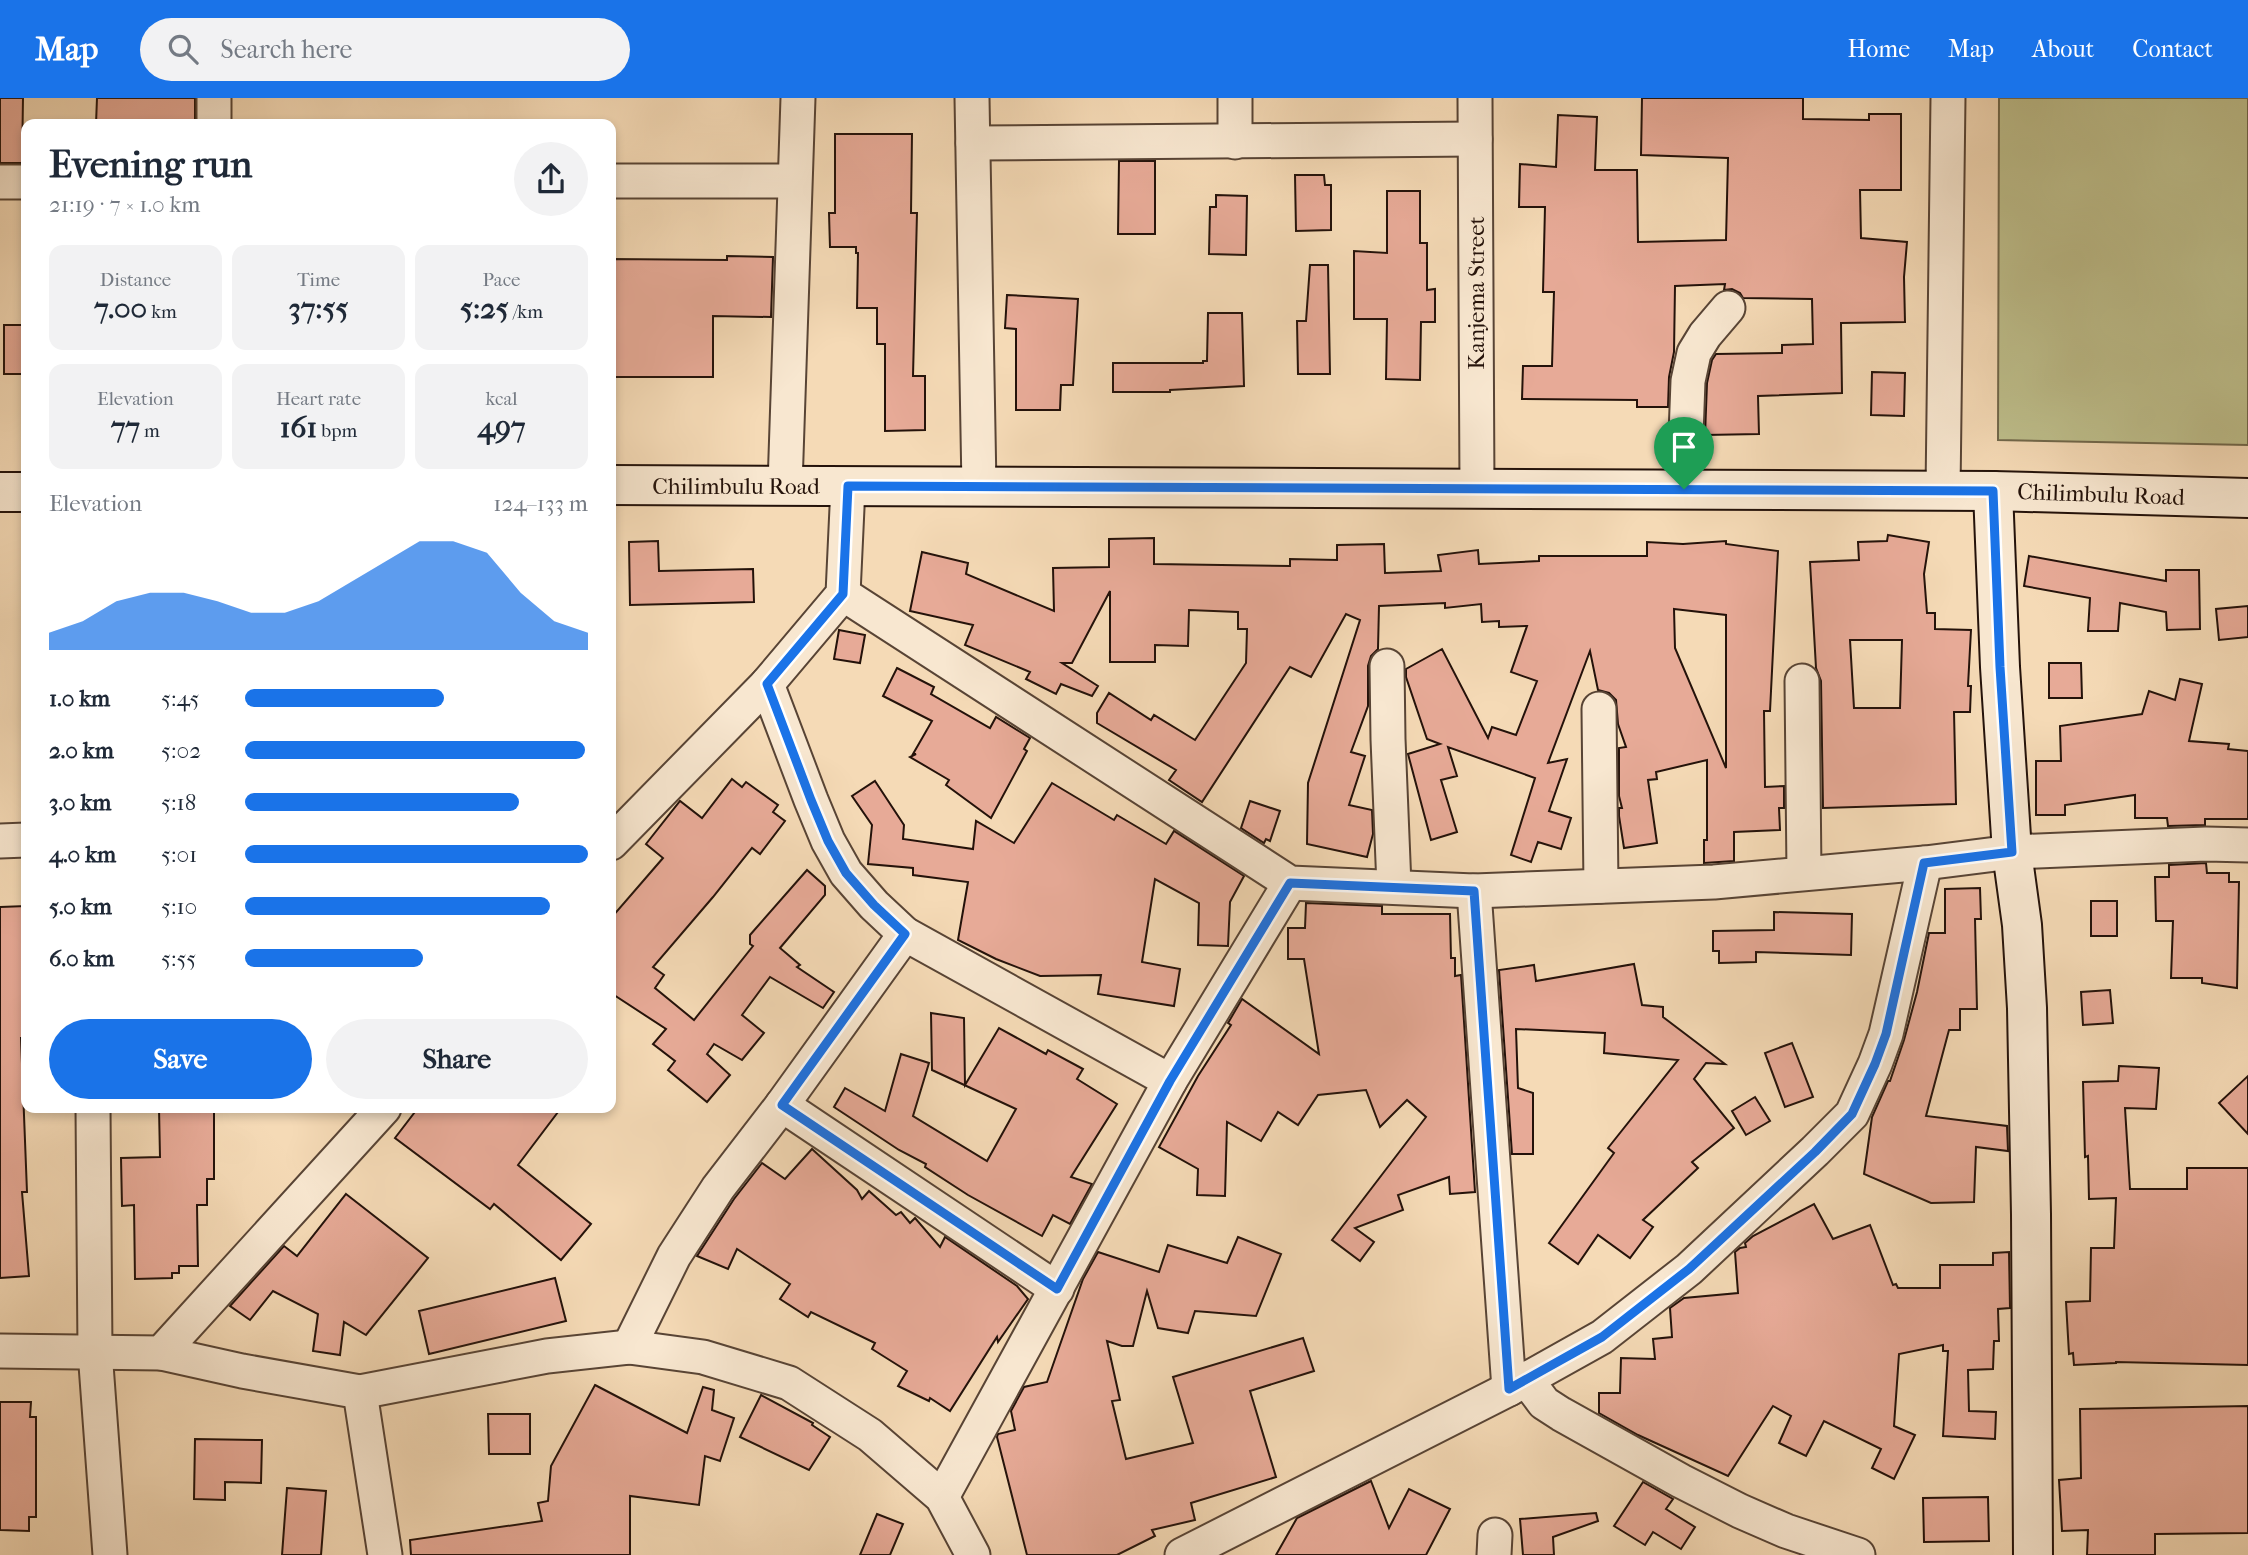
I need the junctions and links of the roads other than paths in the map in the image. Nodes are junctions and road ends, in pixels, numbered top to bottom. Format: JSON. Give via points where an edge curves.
{"nodes":[{"id":1,"x":214,"y":98,"type":"edge"},
{"id":2,"x":797,"y":98,"type":"edge"},
{"id":3,"x":972,"y":98,"type":"edge"},
{"id":4,"x":1235,"y":98,"type":"edge"},
{"id":5,"x":1475,"y":98,"type":"edge"},
{"id":6,"x":1948,"y":98,"type":"edge"},
{"id":7,"x":215,"y":119,"type":"edge"},
{"id":8,"x":1475,"y":139,"type":"junction"},
{"id":9,"x":1235,"y":142,"type":"junction"},
{"id":10,"x":973,"y":143,"type":"junction"},
{"id":11,"x":616,"y":181,"type":"edge"},
{"id":12,"x":794,"y":181,"type":"junction"},
{"id":13,"x":0,"y":182,"type":"edge"},
{"id":14,"x":21,"y":182,"type":"edge"},
{"id":15,"x":1728,"y":308,"type":"dead end"},
{"id":16,"x":616,"y":485,"type":"edge"},
{"id":17,"x":785,"y":486,"type":"junction"},
{"id":18,"x":848,"y":486,"type":"junction"},
{"id":19,"x":979,"y":487,"type":"junction"},
{"id":20,"x":1477,"y":489,"type":"junction"},
{"id":21,"x":1684,"y":489,"type":"junction"},
{"id":22,"x":1943,"y":491,"type":"junction"},
{"id":23,"x":1993,"y":491,"type":"junction"},
{"id":24,"x":0,"y":492,"type":"edge"},
{"id":25,"x":21,"y":492,"type":"edge"},
{"id":26,"x":2248,"y":498,"type":"edge"},
{"id":27,"x":843,"y":594,"type":"junction"},
{"id":28,"x":1387,"y":666,"type":"dead end"},
{"id":29,"x":1801,"y":681,"type":"dead end"},
{"id":30,"x":767,"y":684,"type":"junction"},
{"id":31,"x":1599,"y":709,"type":"dead end"},
{"id":32,"x":616,"y":836,"type":"edge"},
{"id":33,"x":0,"y":841,"type":"edge"},
{"id":34,"x":21,"y":841,"type":"edge"},
{"id":35,"x":2248,"y":845,"type":"edge"},
{"id":36,"x":2012,"y":852,"type":"junction"},
{"id":37,"x":1924,"y":863,"type":"junction"},
{"id":38,"x":1804,"y":873,"type":"junction"},
{"id":39,"x":1290,"y":883,"type":"junction"},
{"id":40,"x":1394,"y":886,"type":"junction"},
{"id":41,"x":1601,"y":886,"type":"junction"},
{"id":42,"x":1474,"y":891,"type":"junction"},
{"id":43,"x":905,"y":934,"type":"junction"},
{"id":44,"x":1170,"y":1081,"type":"junction"},
{"id":45,"x":782,"y":1105,"type":"junction"},
{"id":46,"x":93,"y":1113,"type":"edge"},
{"id":47,"x":379,"y":1113,"type":"edge"},
{"id":48,"x":1057,"y":1289,"type":"junction"},
{"id":49,"x":629,"y":1348,"type":"junction"},
{"id":50,"x":0,"y":1351,"type":"edge"},
{"id":51,"x":95,"y":1351,"type":"junction"},
{"id":52,"x":160,"y":1353,"type":"junction"},
{"id":53,"x":1518,"y":1384,"type":"junction"},
{"id":54,"x":360,"y":1392,"type":"junction"},
{"id":55,"x":942,"y":1497,"type":"junction"},
{"id":56,"x":110,"y":1555,"type":"edge"},
{"id":57,"x":385,"y":1555,"type":"edge"},
{"id":58,"x":974,"y":1555,"type":"edge"},
{"id":59,"x":1182,"y":1555,"type":"edge"},
{"id":60,"x":1858,"y":1555,"type":"edge"},
{"id":61,"x":2033,"y":1555,"type":"edge"}],
"edges":[{"from":1,"to":7,"type":"street"},
{"from":2,"to":12,"type":"street"},
{"from":3,"to":10,"type":"street"},
{"from":4,"to":9,"type":"street"},
{"from":5,"to":8,"type":"street","name":"Kanjema Street"},
{"from":6,"to":22,"type":"street"},
{"from":8,"to":9,"type":"street"},
{"from":8,"to":20,"type":"street","name":"Kanjema Street"},
{"from":9,"to":10,"type":"street"},
{"from":10,"to":19,"type":"street"},
{"from":11,"to":12,"type":"street"},
{"from":12,"to":17,"type":"street"},
{"from":13,"to":14,"type":"street"},
{"from":15,"to":21,"type":"street","via":[[1694,353],[1688,381]]},
{"from":16,"to":17,"type":"main road","name":"Chilimbulu Road"},
{"from":17,"to":18,"type":"main road","name":"Chilimbulu Road"},
{"from":18,"to":19,"type":"main road","name":"Chilimbulu Road"},
{"from":18,"to":27,"type":"street"},
{"from":19,"to":20,"type":"main road","name":"Chilimbulu Road"},
{"from":20,"to":21,"type":"main road","name":"Chilimbulu Road"},
{"from":21,"to":22,"type":"main road","name":"Chilimbulu Road"},
{"from":22,"to":23,"type":"main road","name":"Chilimbulu Road"},
{"from":23,"to":26,"type":"main road","name":"Chilimbulu Road"},
{"from":23,"to":36,"type":"main road"},
{"from":24,"to":25,"type":"main road"},
{"from":27,"to":30,"type":"street"},
{"from":27,"to":39,"type":"street"},
{"from":28,"to":40,"type":"street"},
{"from":29,"to":38,"type":"street"},
{"from":30,"to":32,"type":"street"},
{"from":30,"to":43,"type":"street","via":[[811,800],[846,873]]},
{"from":31,"to":41,"type":"street"},
{"from":33,"to":34,"type":"street"},
{"from":35,"to":36,"type":"street"},
{"from":36,"to":37,"type":"street"},
{"from":36,"to":61,"type":"main road","via":[[2027,1008]]},
{"from":37,"to":38,"type":"street"},
{"from":37,"to":53,"type":"street","via":[[1886,1034],[1852,1114],[1689,1269],[1602,1337]]},
{"from":38,"to":41,"type":"street"},
{"from":39,"to":40,"type":"street"},
{"from":39,"to":44,"type":"street"},
{"from":40,"to":42,"type":"street"},
{"from":41,"to":42,"type":"street"},
{"from":42,"to":53,"type":"street"},
{"from":43,"to":44,"type":"street"},
{"from":43,"to":45,"type":"street"},
{"from":44,"to":48,"type":"street"},
{"from":45,"to":48,"type":"street"},
{"from":45,"to":49,"type":"street","via":[[718,1188],[674,1256]]},
{"from":46,"to":51,"type":"street"},
{"from":47,"to":52,"type":"street"},
{"from":48,"to":55,"type":"street"},
{"from":49,"to":54,"type":"street","via":[[547,1356]]},
{"from":49,"to":55,"type":"street","via":[[704,1357],[789,1383],[870,1435]]},
{"from":50,"to":51,"type":"street"},
{"from":51,"to":52,"type":"street"},
{"from":51,"to":56,"type":"street"},
{"from":52,"to":54,"type":"street"},
{"from":53,"to":59,"type":"street"},
{"from":53,"to":60,"type":"street","via":[[1681,1481],[1786,1531]]},
{"from":54,"to":57,"type":"street"},
{"from":55,"to":58,"type":"street"}]}
